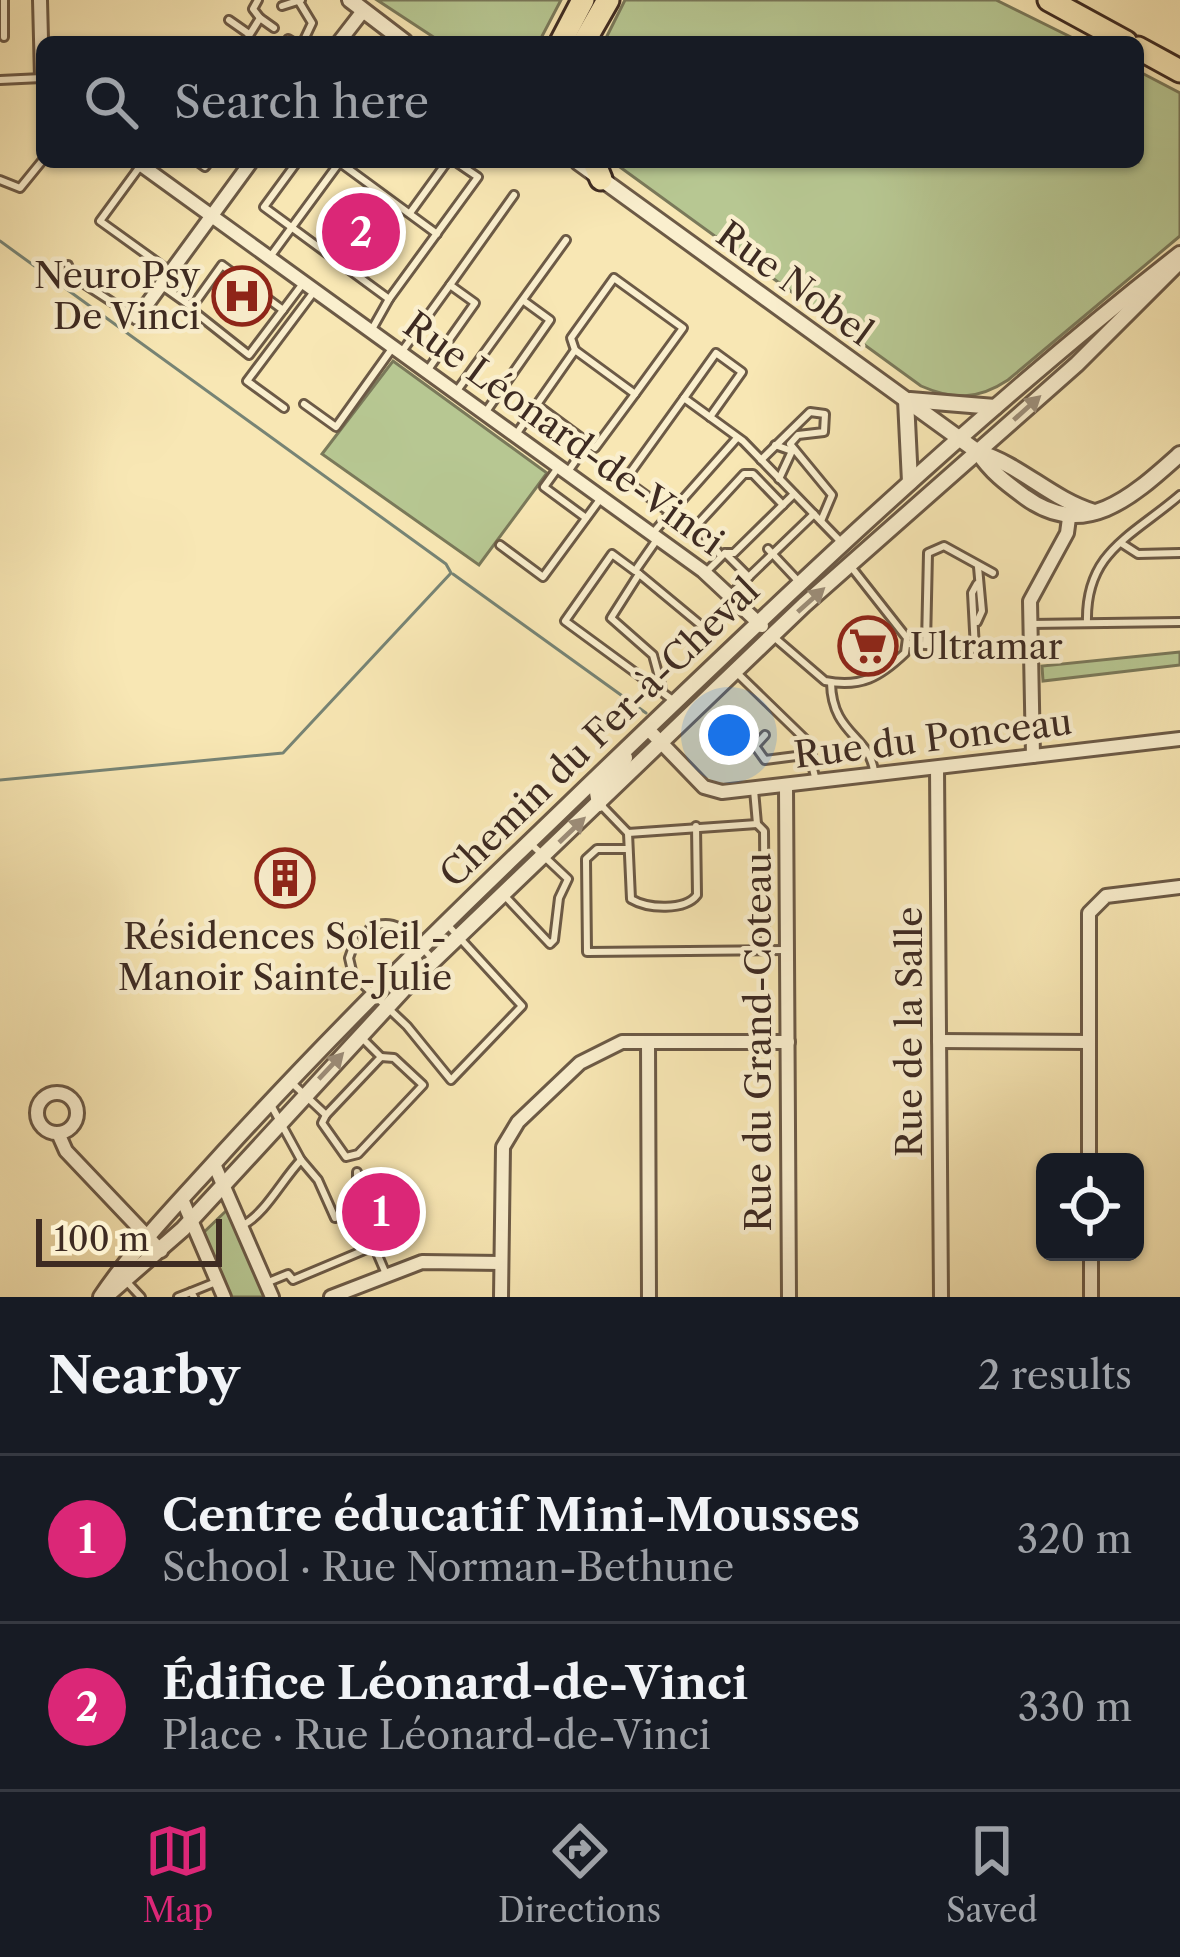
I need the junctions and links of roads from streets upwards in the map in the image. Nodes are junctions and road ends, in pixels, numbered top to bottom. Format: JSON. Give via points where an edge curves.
{"nodes":[{"id":1,"x":40,"y":0,"type":"edge"},
{"id":2,"x":584,"y":0,"type":"edge"},
{"id":3,"x":608,"y":0,"type":"edge"},
{"id":4,"x":1049,"y":0,"type":"edge"},
{"id":5,"x":357,"y":5,"type":"edge"},
{"id":6,"x":41,"y":36,"type":"edge"},
{"id":7,"x":342,"y":36,"type":"edge"},
{"id":8,"x":397,"y":36,"type":"edge"},
{"id":9,"x":564,"y":36,"type":"edge"},
{"id":10,"x":587,"y":36,"type":"edge"},
{"id":11,"x":1115,"y":36,"type":"edge"},
{"id":12,"x":1144,"y":52,"type":"edge"},
{"id":13,"x":1180,"y":71,"type":"edge"},
{"id":14,"x":158,"y":168,"type":"edge"},
{"id":15,"x":247,"y":168,"type":"edge"},
{"id":16,"x":597,"y":171,"type":"edge"},
{"id":17,"x":212,"y":216,"type":"junction"},
{"id":18,"x":1180,"y":258,"type":"edge"},
{"id":19,"x":137,"y":318,"type":"road end"},
{"id":20,"x":907,"y":400,"type":"junction"},
{"id":21,"x":995,"y":407,"type":"junction"},
{"id":22,"x":959,"y":439,"type":"junction"},
{"id":23,"x":978,"y":452,"type":"junction"},
{"id":24,"x":1180,"y":454,"type":"edge"},
{"id":25,"x":910,"y":482,"type":"junction"},
{"id":26,"x":1094,"y":512,"type":"junction"},
{"id":27,"x":1069,"y":518,"type":"junction"},
{"id":28,"x":756,"y":621,"type":"junction"},
{"id":29,"x":772,"y":635,"type":"junction"},
{"id":30,"x":647,"y":728,"type":"junction"},
{"id":31,"x":1180,"y":739,"type":"edge"},
{"id":32,"x":662,"y":743,"type":"junction"},
{"id":33,"x":628,"y":747,"type":"junction"},
{"id":34,"x":1033,"y":756,"type":"junction"},
{"id":35,"x":937,"y":768,"type":"junction"},
{"id":36,"x":786,"y":786,"type":"junction"},
{"id":37,"x":599,"y":804,"type":"junction"},
{"id":38,"x":1180,"y":887,"type":"edge"},
{"id":39,"x":939,"y":1041,"type":"junction"},
{"id":40,"x":648,"y":1042,"type":"junction"},
{"id":41,"x":788,"y":1042,"type":"junction"},
{"id":42,"x":1088,"y":1042,"type":"junction"},
{"id":43,"x":58,"y":1133,"type":"dead end"},
{"id":44,"x":1089,"y":1153,"type":"edge"},
{"id":45,"x":214,"y":1164,"type":"junction"},
{"id":46,"x":225,"y":1185,"type":"junction"},
{"id":47,"x":182,"y":1199,"type":"junction"},
{"id":48,"x":191,"y":1220,"type":"junction"},
{"id":49,"x":148,"y":1238,"type":"junction"},
{"id":50,"x":161,"y":1251,"type":"junction"},
{"id":51,"x":1090,"y":1261,"type":"edge"},
{"id":52,"x":501,"y":1263,"type":"junction"},
{"id":53,"x":269,"y":1290,"type":"edge"},
{"id":54,"x":103,"y":1297,"type":"edge"},
{"id":55,"x":224,"y":1297,"type":"edge"},
{"id":56,"x":331,"y":1297,"type":"edge"},
{"id":57,"x":501,"y":1297,"type":"edge"},
{"id":58,"x":649,"y":1297,"type":"edge"},
{"id":59,"x":789,"y":1297,"type":"edge"},
{"id":60,"x":940,"y":1297,"type":"edge"},
{"id":61,"x":1091,"y":1297,"type":"edge"}],
"edges":[{"from":1,"to":6,"type":"street"},
{"from":2,"to":9,"type":"highway"},
{"from":3,"to":10,"type":"highway"},
{"from":4,"to":11,"type":"highway"},
{"from":5,"to":7,"type":"street"},
{"from":5,"to":8,"type":"street"},
{"from":12,"to":13,"type":"highway"},
{"from":14,"to":17,"type":"street","name":"Rue Léonard-de-Vinci"},
{"from":15,"to":17,"type":"street"},
{"from":16,"to":20,"type":"street","name":"Rue Nobel"},
{"from":17,"to":19,"type":"street"},
{"from":17,"to":28,"type":"street","name":"Rue Léonard-de-Vinci","via":[[705,573]]},
{"from":18,"to":21,"type":"street","name":"Chemin du Fer-à-Cheval"},
{"from":23,"to":18,"type":"street","name":"Chemin du Fer-à-Cheval","one_way":true,"via":[[1115,329]]},
{"from":20,"to":21,"type":"street"},
{"from":20,"to":22,"type":"street","name":"Rue Nobel"},
{"from":20,"to":25,"type":"street"},
{"from":21,"to":22,"type":"street","name":"Chemin du Fer-à-Cheval"},
{"from":22,"to":23,"type":"street","name":"Rue Nobel"},
{"from":22,"to":25,"type":"street","name":"Chemin du Fer-à-Cheval"},
{"from":23,"to":26,"type":"street","name":"Rue Nobel"},
{"from":23,"to":27,"type":"street","name":"Rue Nobel","via":[[991,473]]},
{"from":29,"to":23,"type":"street","name":"Chemin du Fer-à-Cheval","one_way":true},
{"from":24,"to":26,"type":"street","via":[[1135,493]]},
{"from":25,"to":28,"type":"street","name":"Chemin du Fer-à-Cheval"},
{"from":26,"to":27,"type":"street"},
{"from":27,"to":34,"type":"street","via":[[1033,587]]},
{"from":28,"to":29,"type":"street","name":"Rue Léonard-de-Vinci"},
{"from":28,"to":30,"type":"street","name":"Chemin du Fer-à-Cheval"},
{"from":29,"to":32,"type":"street","name":"Chemin du Fer-à-Cheval"},
{"from":30,"to":32,"type":"street","name":"Rue du Ponceau"},
{"from":30,"to":33,"type":"street","name":"Chemin du Fer-à-Cheval"},
{"from":31,"to":34,"type":"street","name":"Rue du Ponceau"},
{"from":32,"to":36,"type":"street","name":"Rue du Ponceau","via":[[708,790]]},
{"from":32,"to":37,"type":"street","name":"Chemin du Fer-à-Cheval"},
{"from":33,"to":37,"type":"street","via":[[597,792]]},
{"from":33,"to":45,"type":"street","name":"Chemin du Fer-à-Cheval","via":[[371,994]]},
{"from":34,"to":35,"type":"street","name":"Rue du Ponceau"},
{"from":35,"to":36,"type":"street","name":"Rue du Ponceau"},
{"from":35,"to":39,"type":"street","name":"Rue de la Salle"},
{"from":36,"to":41,"type":"street","name":"Rue du Grand-Coteau"},
{"from":46,"to":37,"type":"street","name":"Chemin du Fer-à-Cheval","one_way":true,"via":[[387,1007]]},
{"from":38,"to":42,"type":"street","via":[[1106,896],[1091,908]]},
{"from":39,"to":42,"type":"street"},
{"from":39,"to":60,"type":"street","name":"Rue de la Salle"},
{"from":40,"to":41,"type":"street"},
{"from":40,"to":52,"type":"street","via":[[592,1052],[509,1134]]},
{"from":40,"to":58,"type":"street"},
{"from":41,"to":59,"type":"street","name":"Rue du Grand-Coteau"},
{"from":42,"to":44,"type":"street"},
{"from":43,"to":49,"type":"street","via":[[65,1151]]},
{"from":45,"to":46,"type":"street"},
{"from":45,"to":47,"type":"street","name":"Chemin du Fer-à-Cheval"},
{"from":46,"to":48,"type":"street","name":"Chemin du Fer-à-Cheval"},
{"from":46,"to":53,"type":"street"},
{"from":47,"to":48,"type":"street"},
{"from":47,"to":49,"type":"street","name":"Chemin du Fer-à-Cheval"},
{"from":48,"to":50,"type":"street","name":"Chemin du Fer-à-Cheval"},
{"from":48,"to":55,"type":"street"},
{"from":49,"to":50,"type":"street"},
{"from":49,"to":54,"type":"street","name":"Chemin du Fer-à-Cheval"},
{"from":50,"to":54,"type":"street","name":"Chemin du Fer-à-Cheval"},
{"from":51,"to":61,"type":"street"},
{"from":52,"to":56,"type":"street","via":[[425,1261]]},
{"from":52,"to":57,"type":"street"}]}
